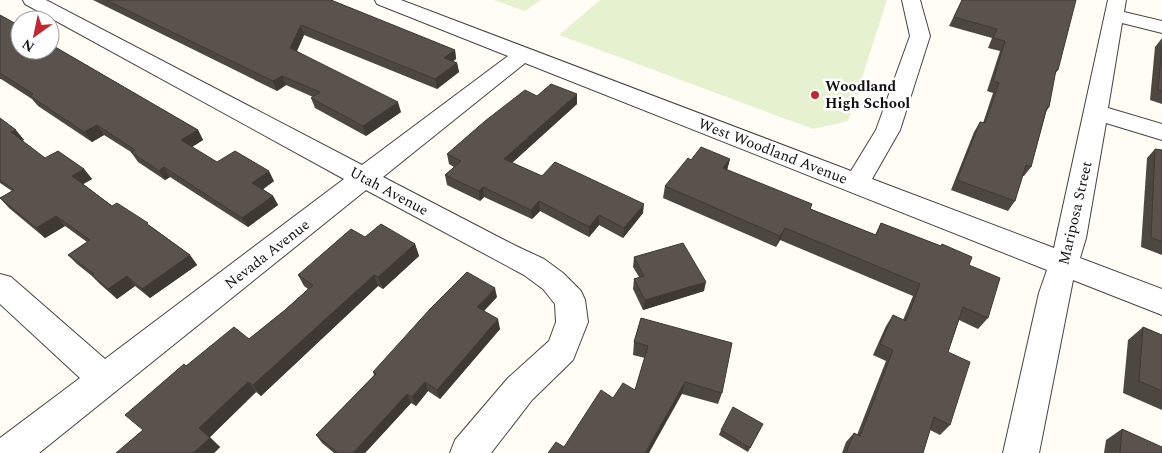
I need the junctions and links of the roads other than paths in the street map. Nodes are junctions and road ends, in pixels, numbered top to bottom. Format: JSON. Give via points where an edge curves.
{"nodes":[{"id":1,"x":32,"y":0,"type":"edge"},
{"id":2,"x":384,"y":0,"type":"edge"},
{"id":3,"x":911,"y":0,"type":"edge"},
{"id":4,"x":1116,"y":8,"type":"edge"},
{"id":5,"x":1162,"y":27,"type":"edge"},
{"id":6,"x":523,"y":54,"type":"junction"},
{"id":7,"x":1096,"y":112,"type":"junction"},
{"id":8,"x":1162,"y":132,"type":"edge"},
{"id":9,"x":364,"y":178,"type":"junction"},
{"id":10,"x":857,"y":183,"type":"junction"},
{"id":11,"x":1065,"y":263,"type":"junction"},
{"id":12,"x":0,"y":286,"type":"edge"},
{"id":13,"x":1162,"y":302,"type":"edge"},
{"id":14,"x":105,"y":380,"type":"junction"},
{"id":15,"x":10,"y":453,"type":"edge"},
{"id":16,"x":468,"y":453,"type":"edge"},
{"id":17,"x":1021,"y":453,"type":"edge"}],
"edges":[{"from":1,"to":9,"type":"street","name":"Utah Avenue"},
{"from":2,"to":6,"type":"street","name":"West Woodland Avenue"},
{"from":3,"to":10,"type":"street","via":[[920,36],[888,130]]},
{"from":4,"to":5,"type":"street"},
{"from":4,"to":7,"type":"street","name":"Mariposa Street"},
{"from":6,"to":9,"type":"street","name":"Nevada Avenue"},
{"from":6,"to":10,"type":"street","name":"West Woodland Avenue"},
{"from":7,"to":8,"type":"street"},
{"from":7,"to":11,"type":"street","name":"Mariposa Street"},
{"from":9,"to":14,"type":"street","name":"Nevada Avenue"},
{"from":9,"to":16,"type":"street","name":"Utah Avenue","via":[[534,267],[553,281],[570,300],[572,322],[562,350],[520,389]]},
{"from":10,"to":11,"type":"street","name":"West Woodland Avenue"},
{"from":11,"to":13,"type":"street","name":"West Woodland Avenue"},
{"from":11,"to":17,"type":"street","name":"Mariposa Street","via":[[1054,293]]},
{"from":12,"to":14,"type":"street"},
{"from":14,"to":15,"type":"street","name":"Nevada Avenue"}]}
